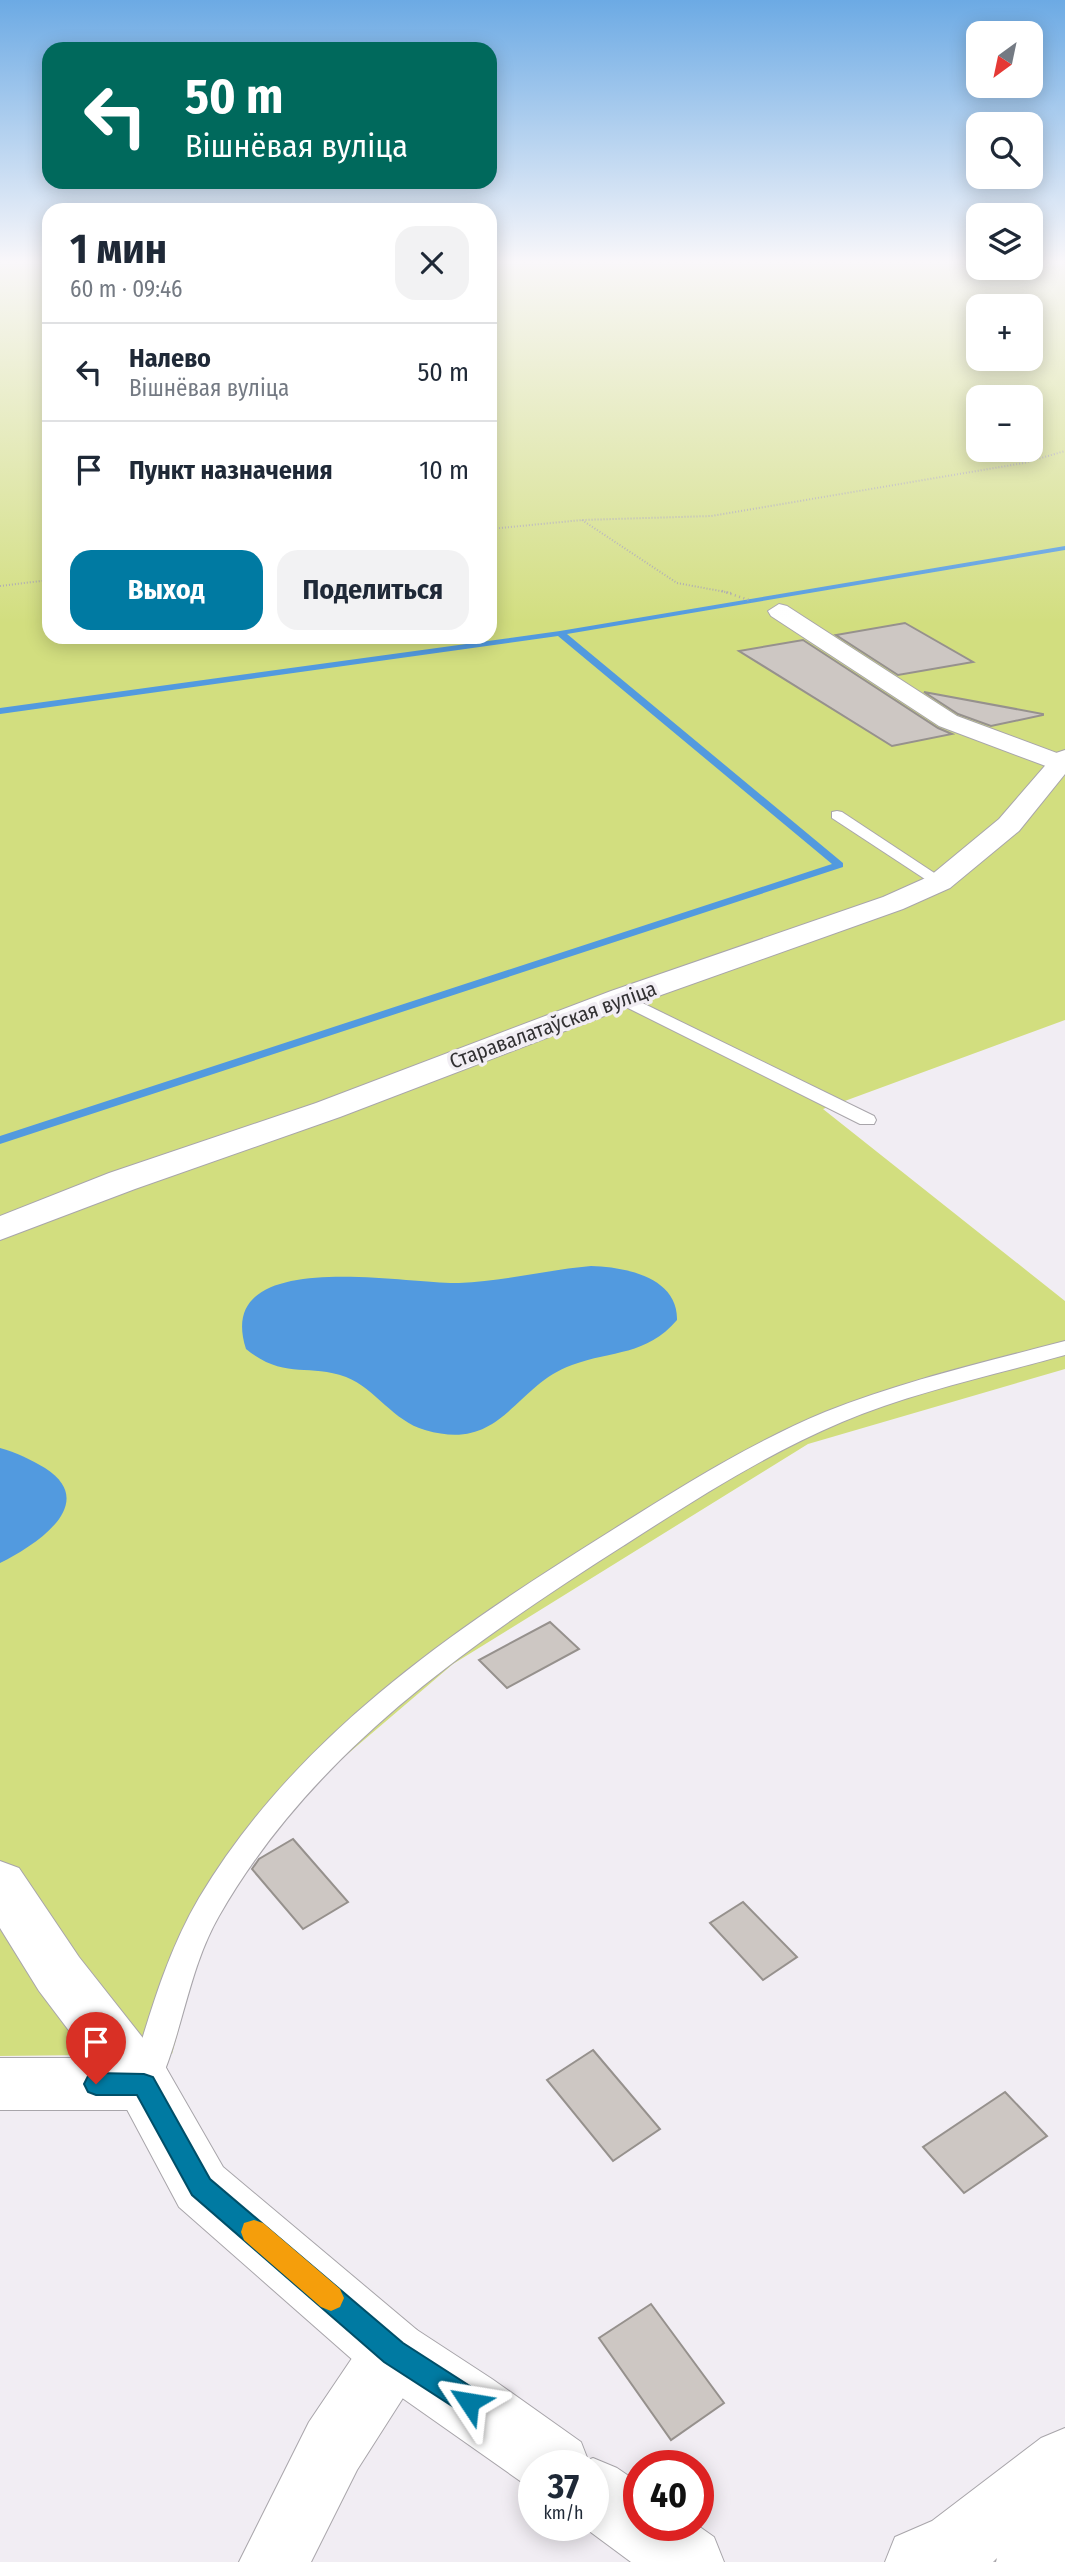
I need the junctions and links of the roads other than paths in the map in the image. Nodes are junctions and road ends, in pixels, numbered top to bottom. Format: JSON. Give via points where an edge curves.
{"nodes":[{"id":1,"x":779,"y":611,"type":"road end"},
{"id":2,"x":1062,"y":760,"type":"edge"},
{"id":3,"x":837,"y":814,"type":"dead end"},
{"id":4,"x":940,"y":882,"type":"junction"},
{"id":5,"x":622,"y":998,"type":"junction"},
{"id":6,"x":867,"y":1120,"type":"dead end"},
{"id":7,"x":0,"y":1229,"type":"edge"},
{"id":8,"x":1065,"y":1348,"type":"edge"},
{"id":9,"x":0,"y":1883,"type":"edge"},
{"id":10,"x":0,"y":2084,"type":"edge"},
{"id":11,"x":144,"y":2084,"type":"junction"},
{"id":12,"x":394,"y":2353,"type":"junction"},
{"id":13,"x":535,"y":2450,"type":"edge"},
{"id":14,"x":1064,"y":2463,"type":"edge"},
{"id":15,"x":609,"y":2504,"type":"edge"},
{"id":16,"x":274,"y":2562,"type":"edge"},
{"id":17,"x":689,"y":2562,"type":"edge"},
{"id":18,"x":920,"y":2562,"type":"edge"},
{"id":19,"x":1031,"y":2562,"type":"edge"}],
"edges":[{"from":1,"to":2,"type":"street","via":[[948,721]]},
{"from":2,"to":4,"type":"street","name":"Старавалатаўская вуліца","via":[[1009,825]]},
{"from":3,"to":4,"type":"lane"},
{"from":4,"to":5,"type":"street","name":"Старавалатаўская вуліца","via":[[893,903]]},
{"from":5,"to":6,"type":"lane"},
{"from":5,"to":7,"type":"street","name":"Старавалатаўская вуліца"},
{"from":8,"to":11,"type":"lane","via":[[884,1400],[767,1447],[541,1586],[401,1686],[344,1735],[291,1791],[243,1852],[207,1909],[174,1988]]},
{"from":9,"to":11,"type":"street","via":[[59,1974]]},
{"from":10,"to":11,"type":"street"},
{"from":11,"to":12,"type":"street","via":[[201,2187]]},
{"from":12,"to":13,"type":"street"},
{"from":12,"to":16,"type":"street","via":[[333,2446]]},
{"from":14,"to":18,"type":"street","via":[[957,2546]]},
{"from":14,"to":19,"type":"street"},
{"from":15,"to":17,"type":"street"}]}
